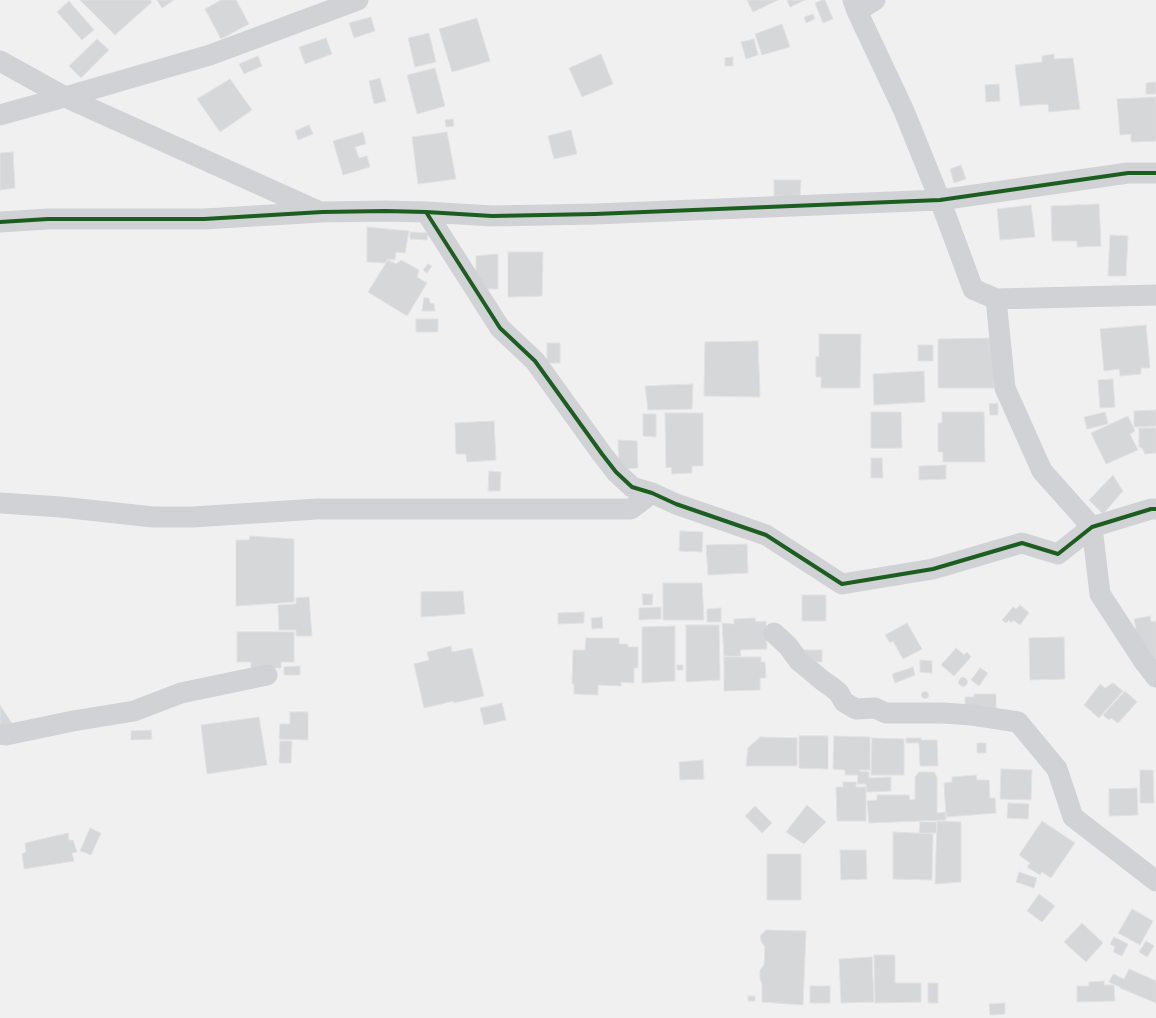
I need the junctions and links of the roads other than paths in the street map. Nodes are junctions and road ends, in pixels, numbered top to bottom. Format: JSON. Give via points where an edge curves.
{"nodes":[{"id":1,"x":875,"y":0,"type":"edge"},
{"id":2,"x":348,"y":1,"type":"edge"},
{"id":3,"x":855,"y":5,"type":"edge"},
{"id":4,"x":0,"y":62,"type":"edge"},
{"id":5,"x":65,"y":97,"type":"junction"},
{"id":6,"x":0,"y":115,"type":"edge"},
{"id":7,"x":1156,"y":173,"type":"edge"},
{"id":8,"x":940,"y":200,"type":"junction"},
{"id":9,"x":322,"y":212,"type":"junction"},
{"id":10,"x":426,"y":212,"type":"junction"},
{"id":11,"x":0,"y":222,"type":"edge"},
{"id":12,"x":1156,"y":295,"type":"edge"},
{"id":13,"x":996,"y":299,"type":"junction"},
{"id":14,"x":652,"y":493,"type":"junction"},
{"id":15,"x":0,"y":503,"type":"edge"},
{"id":16,"x":1156,"y":509,"type":"edge"},
{"id":17,"x":1092,"y":528,"type":"junction"},
{"id":18,"x":774,"y":633,"type":"dead end"},
{"id":19,"x":266,"y":675,"type":"dead end"},
{"id":20,"x":1156,"y":677,"type":"edge"},
{"id":21,"x":0,"y":734,"type":"edge"},
{"id":22,"x":1156,"y":881,"type":"edge"}],
"edges":[{"from":1,"to":3,"type":"street"},
{"from":2,"to":5,"type":"street","via":[[210,55]]},
{"from":3,"to":8,"type":"street","via":[[904,111]]},
{"from":4,"to":5,"type":"street"},
{"from":5,"to":6,"type":"street"},
{"from":5,"to":9,"type":"street"},
{"from":7,"to":8,"type":"street","via":[[1128,173]]},
{"from":8,"to":10,"type":"street","via":[[595,214],[492,216]]},
{"from":8,"to":13,"type":"street","via":[[974,288]]},
{"from":9,"to":10,"type":"street"},
{"from":9,"to":11,"type":"street","via":[[204,219],[48,219]]},
{"from":10,"to":14,"type":"street","via":[[500,328],[535,361],[616,472],[632,487]]},
{"from":12,"to":13,"type":"street"},
{"from":13,"to":17,"type":"street","via":[[1005,388],[1042,471]]},
{"from":14,"to":15,"type":"street","via":[[631,509],[317,509],[193,517],[154,517]]},
{"from":14,"to":17,"type":"street","via":[[676,504],[766,535],[842,584],[933,569],[1022,543],[1058,554]]},
{"from":16,"to":17,"type":"street"},
{"from":17,"to":20,"type":"street","via":[[1100,594],[1138,654]]},
{"from":18,"to":22,"type":"street","via":[[799,661],[839,693],[844,702],[856,709],[876,708],[886,713],[972,715],[1018,722],[1057,769],[1073,817]]},
{"from":19,"to":21,"type":"street","via":[[181,693],[134,711],[6,735]]}]}
